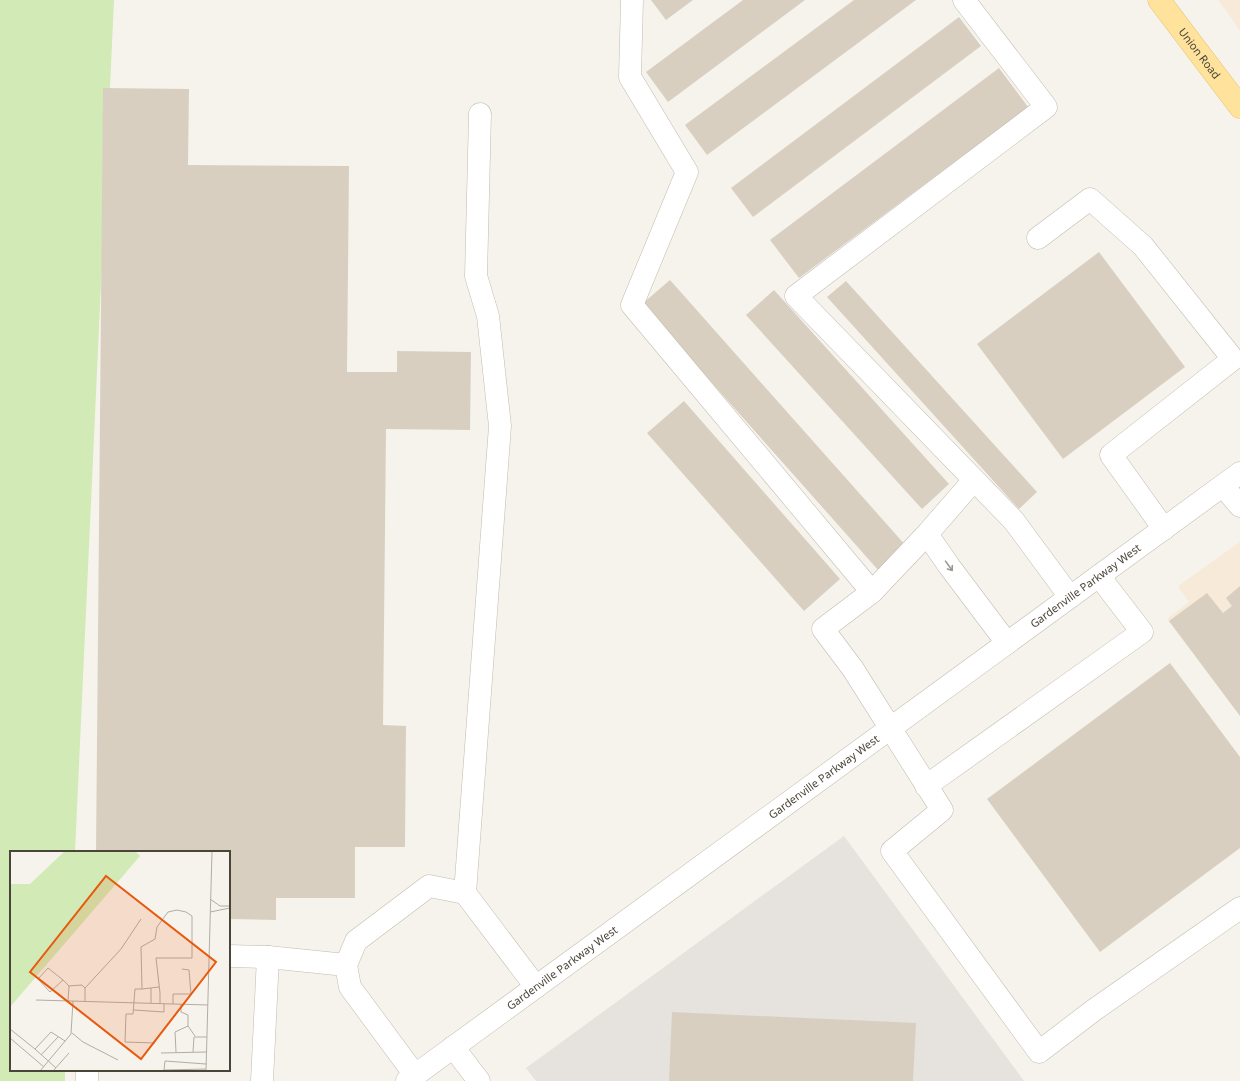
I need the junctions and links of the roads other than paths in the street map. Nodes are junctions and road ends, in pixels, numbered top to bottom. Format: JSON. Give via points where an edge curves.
{"nodes":[{"id":1,"x":632,"y":0,"type":"edge"},
{"id":2,"x":964,"y":0,"type":"edge"},
{"id":3,"x":1159,"y":0,"type":"edge"},
{"id":4,"x":1240,"y":107,"type":"edge"},
{"id":5,"x":480,"y":114,"type":"dead end"},
{"id":6,"x":1038,"y":238,"type":"dead end"},
{"id":7,"x":1240,"y":473,"type":"edge"},
{"id":8,"x":974,"y":480,"type":"junction"},
{"id":9,"x":1223,"y":486,"type":"junction"},
{"id":10,"x":1240,"y":506,"type":"edge"},
{"id":11,"x":1164,"y":529,"type":"junction"},
{"id":12,"x":927,"y":534,"type":"junction"},
{"id":13,"x":1099,"y":576,"type":"junction"},
{"id":14,"x":872,"y":592,"type":"junction"},
{"id":15,"x":1070,"y":597,"type":"junction"},
{"id":16,"x":1007,"y":643,"type":"junction"},
{"id":17,"x":891,"y":728,"type":"junction"},
{"id":18,"x":926,"y":786,"type":"junction"},
{"id":19,"x":465,"y":893,"type":"junction"},
{"id":20,"x":1240,"y":908,"type":"edge"},
{"id":21,"x":230,"y":956,"type":"edge"},
{"id":22,"x":268,"y":958,"type":"junction"},
{"id":23,"x":346,"y":965,"type":"junction"},
{"id":24,"x":536,"y":987,"type":"junction"},
{"id":25,"x":453,"y":1047,"type":"junction"},
{"id":26,"x":411,"y":1078,"type":"edge"},
{"id":27,"x":262,"y":1081,"type":"edge"},
{"id":28,"x":479,"y":1081,"type":"edge"}],
"edges":[{"from":1,"to":14,"type":"street","via":[[630,77],[687,172],[632,305]]},
{"from":2,"to":8,"type":"street","via":[[1046,107],[796,296]]},
{"from":3,"to":4,"type":"main road","name":"Union Road"},
{"from":5,"to":19,"type":"street","via":[[476,276],[488,316],[500,426]]},
{"from":6,"to":11,"type":"street","via":[[1090,199],[1143,246],[1234,359],[1111,454]]},
{"from":7,"to":9,"type":"street","name":"Gardenville Parkway West"},
{"from":8,"to":12,"type":"street"},
{"from":8,"to":15,"type":"street","via":[[1014,521]]},
{"from":9,"to":10,"type":"street"},
{"from":9,"to":11,"type":"street","name":"Gardenville Parkway West"},
{"from":11,"to":13,"type":"street","name":"Gardenville Parkway West"},
{"from":12,"to":14,"type":"street"},
{"from":12,"to":16,"type":"street","one_way":true,"via":[[948,566]]},
{"from":13,"to":15,"type":"street","name":"Gardenville Parkway West"},
{"from":13,"to":18,"type":"street","via":[[1142,632]]},
{"from":14,"to":17,"type":"street","via":[[823,629],[853,669]]},
{"from":15,"to":16,"type":"street","name":"Gardenville Parkway West"},
{"from":16,"to":17,"type":"street","name":"Gardenville Parkway West"},
{"from":17,"to":18,"type":"street"},
{"from":17,"to":24,"type":"street","name":"Gardenville Parkway West"},
{"from":18,"to":20,"type":"street","via":[[942,810],[892,851],[1039,1052],[1094,1010]]},
{"from":19,"to":23,"type":"street","via":[[429,886],[356,940]]},
{"from":19,"to":24,"type":"street"},
{"from":21,"to":22,"type":"street"},
{"from":22,"to":23,"type":"street"},
{"from":22,"to":27,"type":"street"},
{"from":23,"to":26,"type":"street","via":[[350,986]]},
{"from":24,"to":25,"type":"street","name":"Gardenville Parkway West"},
{"from":25,"to":26,"type":"street","name":"Gardenville Parkway West"},
{"from":25,"to":28,"type":"street"}]}
